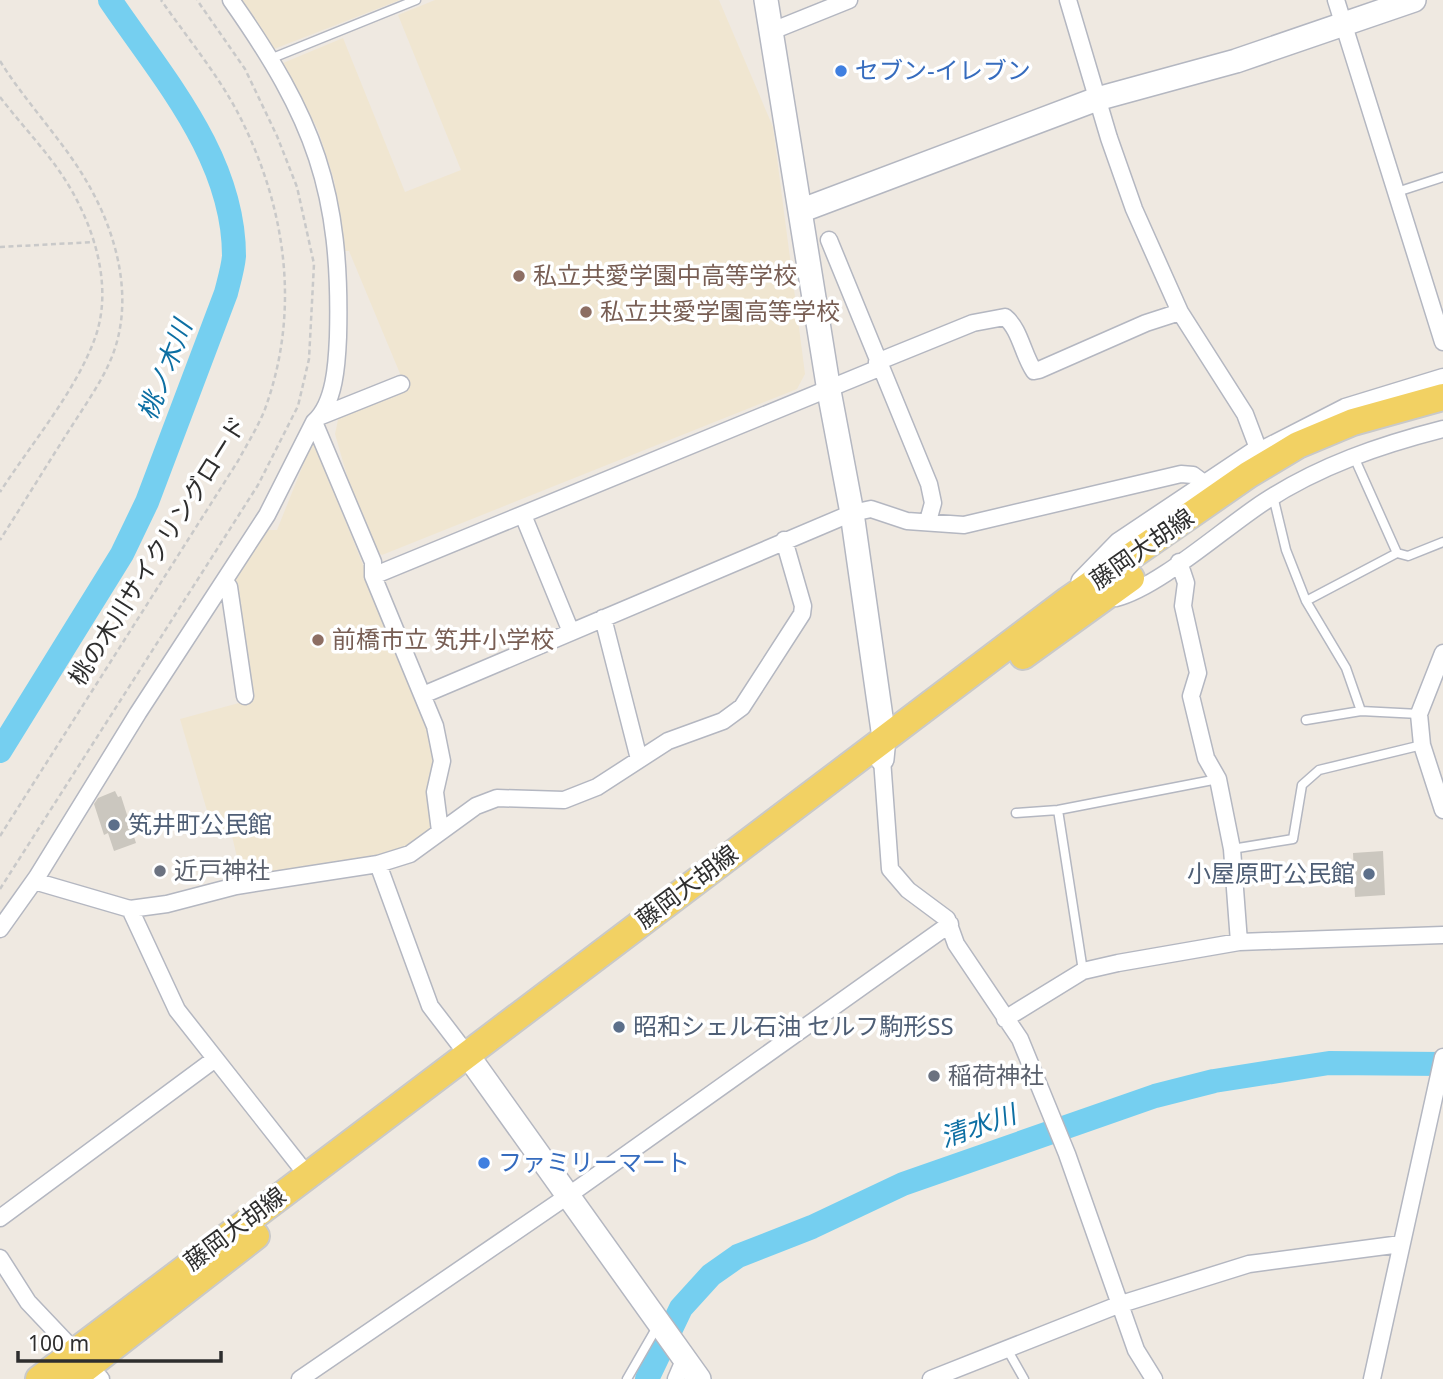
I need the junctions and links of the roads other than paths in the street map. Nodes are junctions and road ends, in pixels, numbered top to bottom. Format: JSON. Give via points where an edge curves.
{"nodes":[{"id":1,"x":231,"y":0,"type":"edge"},
{"id":2,"x":416,"y":0,"type":"edge"},
{"id":3,"x":766,"y":0,"type":"edge"},
{"id":4,"x":849,"y":0,"type":"edge"},
{"id":5,"x":1068,"y":0,"type":"edge"},
{"id":6,"x":1336,"y":0,"type":"edge"},
{"id":7,"x":1415,"y":0,"type":"edge"},
{"id":8,"x":1345,"y":24,"type":"junction"},
{"id":9,"x":772,"y":31,"type":"junction"},
{"id":10,"x":270,"y":59,"type":"junction"},
{"id":11,"x":1097,"y":99,"type":"junction"},
{"id":12,"x":1443,"y":177,"type":"edge"},
{"id":13,"x":1397,"y":192,"type":"junction"},
{"id":14,"x":800,"y":211,"type":"junction"},
{"id":15,"x":829,"y":240,"type":"dead end"},
{"id":16,"x":1180,"y":312,"type":"junction"},
{"id":17,"x":1443,"y":342,"type":"edge"},
{"id":18,"x":878,"y":365,"type":"junction"},
{"id":19,"x":1443,"y":377,"type":"edge"},
{"id":20,"x":401,"y":384,"type":"dead end"},
{"id":21,"x":829,"y":391,"type":"junction"},
{"id":22,"x":1443,"y":397,"type":"edge"},
{"id":23,"x":1443,"y":415,"type":"edge"},
{"id":24,"x":318,"y":419,"type":"junction"},
{"id":25,"x":1443,"y":429,"type":"edge"},
{"id":26,"x":1355,"y":439,"type":"junction"},
{"id":27,"x":1259,"y":451,"type":"junction"},
{"id":28,"x":1205,"y":484,"type":"junction"},
{"id":29,"x":1273,"y":496,"type":"junction"},
{"id":30,"x":852,"y":513,"type":"junction"},
{"id":31,"x":523,"y":515,"type":"junction"},
{"id":32,"x":928,"y":521,"type":"junction"},
{"id":33,"x":784,"y":540,"type":"junction"},
{"id":34,"x":1443,"y":542,"type":"edge"},
{"id":35,"x":1396,"y":553,"type":"junction"},
{"id":36,"x":1175,"y":565,"type":"junction"},
{"id":37,"x":373,"y":576,"type":"junction"},
{"id":38,"x":225,"y":582,"type":"junction"},
{"id":39,"x":1103,"y":598,"type":"junction"},
{"id":40,"x":1068,"y":600,"type":"junction"},
{"id":41,"x":1306,"y":601,"type":"junction"},
{"id":42,"x":603,"y":618,"type":"junction"},
{"id":43,"x":571,"y":632,"type":"junction"},
{"id":44,"x":1443,"y":653,"type":"edge"},
{"id":45,"x":423,"y":695,"type":"junction"},
{"id":46,"x":245,"y":696,"type":"dead end"},
{"id":47,"x":1362,"y":711,"type":"junction"},
{"id":48,"x":1419,"y":714,"type":"junction"},
{"id":49,"x":1306,"y":720,"type":"dead end"},
{"id":50,"x":1422,"y":745,"type":"junction"},
{"id":51,"x":883,"y":748,"type":"junction"},
{"id":52,"x":639,"y":759,"type":"junction"},
{"id":53,"x":1435,"y":764,"type":"edge"},
{"id":54,"x":1218,"y":779,"type":"junction"},
{"id":55,"x":1058,"y":810,"type":"junction"},
{"id":56,"x":1443,"y":810,"type":"edge"},
{"id":57,"x":1016,"y":813,"type":"dead end"},
{"id":58,"x":440,"y":831,"type":"junction"},
{"id":59,"x":1232,"y":849,"type":"junction"},
{"id":60,"x":378,"y":864,"type":"junction"},
{"id":61,"x":34,"y":881,"type":"junction"},
{"id":62,"x":130,"y":909,"type":"junction"},
{"id":63,"x":950,"y":924,"type":"junction"},
{"id":64,"x":0,"y":929,"type":"edge"},
{"id":65,"x":1443,"y":934,"type":"edge"},
{"id":66,"x":1239,"y":942,"type":"junction"},
{"id":67,"x":1083,"y":971,"type":"junction"},
{"id":68,"x":1005,"y":1019,"type":"junction"},
{"id":69,"x":1443,"y":1057,"type":"edge"},
{"id":70,"x":215,"y":1059,"type":"junction"},
{"id":71,"x":470,"y":1060,"type":"junction"},
{"id":72,"x":307,"y":1175,"type":"junction"},
{"id":73,"x":569,"y":1195,"type":"junction"},
{"id":74,"x":0,"y":1218,"type":"edge"},
{"id":75,"x":1401,"y":1244,"type":"junction"},
{"id":76,"x":0,"y":1258,"type":"edge"},
{"id":77,"x":1118,"y":1305,"type":"junction"},
{"id":78,"x":660,"y":1323,"type":"junction"},
{"id":79,"x":1007,"y":1349,"type":"junction"},
{"id":80,"x":681,"y":1368,"type":"edge"},
{"id":81,"x":84,"y":1369,"type":"edge"},
{"id":82,"x":39,"y":1379,"type":"edge"},
{"id":83,"x":300,"y":1379,"type":"edge"},
{"id":84,"x":627,"y":1379,"type":"edge"},
{"id":85,"x":699,"y":1379,"type":"edge"},
{"id":86,"x":931,"y":1379,"type":"edge"},
{"id":87,"x":1024,"y":1379,"type":"edge"},
{"id":88,"x":1154,"y":1379,"type":"edge"},
{"id":89,"x":1372,"y":1379,"type":"edge"}],
"edges":[{"from":1,"to":10,"type":"street"},
{"from":2,"to":10,"type":"lane"},
{"from":3,"to":9,"type":"street"},
{"from":4,"to":9,"type":"street"},
{"from":5,"to":11,"type":"street"},
{"from":6,"to":8,"type":"street"},
{"from":7,"to":8,"type":"street"},
{"from":8,"to":11,"type":"street","via":[[1236,61]]},
{"from":8,"to":13,"type":"street"},
{"from":9,"to":14,"type":"street"},
{"from":10,"to":24,"type":"street","via":[[310,133],[334,220],[337,350],[330,390]]},
{"from":11,"to":14,"type":"street"},
{"from":11,"to":16,"type":"street","via":[[1134,209]]},
{"from":12,"to":13,"type":"lane"},
{"from":13,"to":17,"type":"street"},
{"from":14,"to":21,"type":"street"},
{"from":15,"to":18,"type":"street"},
{"from":16,"to":18,"type":"street","via":[[1034,371],[1012,322],[1005,317],[973,323]]},
{"from":16,"to":27,"type":"street","via":[[1245,414]]},
{"from":18,"to":21,"type":"street"},
{"from":18,"to":32,"type":"street","via":[[932,493]]},
{"from":19,"to":27,"type":"street","via":[[1321,417]]},
{"from":20,"to":24,"type":"street"},
{"from":21,"to":30,"type":"street"},
{"from":21,"to":31,"type":"street"},
{"from":22,"to":26,"type":"main road"},
{"from":23,"to":26,"type":"main road"},
{"from":24,"to":37,"type":"street","via":[[373,562]]},
{"from":24,"to":38,"type":"street","via":[[275,502]]},
{"from":25,"to":26,"type":"street"},
{"from":26,"to":29,"type":"street"},
{"from":26,"to":35,"type":"lane"},
{"from":26,"to":39,"type":"main road","name":"藤岡大胡線","via":[[1256,491]]},
{"from":26,"to":40,"type":"main road","name":"藤岡大胡線","via":[[1298,445]]},
{"from":27,"to":28,"type":"street"},
{"from":28,"to":32,"type":"street","via":[[1193,475],[1181,474],[964,525]]},
{"from":28,"to":40,"type":"street","via":[[1120,544]]},
{"from":29,"to":36,"type":"street"},
{"from":29,"to":41,"type":"lane","via":[[1286,550]]},
{"from":30,"to":32,"type":"street","via":[[871,509],[907,521]]},
{"from":30,"to":33,"type":"street"},
{"from":30,"to":51,"type":"street"},
{"from":31,"to":37,"type":"street"},
{"from":31,"to":43,"type":"street"},
{"from":33,"to":42,"type":"street"},
{"from":33,"to":52,"type":"street","via":[[803,609],[742,707],[723,721],[668,741]]},
{"from":34,"to":35,"type":"lane","via":[[1408,556]]},
{"from":35,"to":41,"type":"lane"},
{"from":36,"to":39,"type":"street","via":[[1132,593]]},
{"from":36,"to":54,"type":"street","via":[[1186,583],[1183,606],[1198,673],[1191,696],[1206,758]]},
{"from":37,"to":45,"type":"street"},
{"from":38,"to":46,"type":"street","via":[[239,635]]},
{"from":38,"to":61,"type":"street"},
{"from":39,"to":51,"type":"main road","name":"藤岡大胡線"},
{"from":40,"to":51,"type":"main road","name":"藤岡大胡線"},
{"from":41,"to":47,"type":"lane","via":[[1346,668]]},
{"from":42,"to":43,"type":"street"},
{"from":42,"to":52,"type":"street"},
{"from":43,"to":45,"type":"street"},
{"from":44,"to":48,"type":"street"},
{"from":45,"to":58,"type":"street","via":[[442,761],[435,792]]},
{"from":47,"to":48,"type":"lane"},
{"from":47,"to":49,"type":"lane"},
{"from":48,"to":50,"type":"street"},
{"from":50,"to":53,"type":"street"},
{"from":50,"to":59,"type":"lane","via":[[1319,770],[1302,786],[1293,839]]},
{"from":51,"to":63,"type":"street","via":[[890,869]]},
{"from":51,"to":71,"type":"main road","name":"藤岡大胡線"},
{"from":52,"to":58,"type":"street","via":[[597,787],[564,800],[498,798],[476,806]]},
{"from":53,"to":56,"type":"street"},
{"from":54,"to":55,"type":"lane"},
{"from":54,"to":59,"type":"street"},
{"from":55,"to":57,"type":"lane"},
{"from":55,"to":67,"type":"lane"},
{"from":58,"to":60,"type":"street","via":[[410,854]]},
{"from":59,"to":66,"type":"street"},
{"from":60,"to":62,"type":"street","via":[[236,886]]},
{"from":60,"to":71,"type":"street","via":[[430,1006]]},
{"from":61,"to":62,"type":"street"},
{"from":61,"to":64,"type":"street"},
{"from":62,"to":70,"type":"street","via":[[177,1010]]},
{"from":63,"to":68,"type":"street","via":[[956,944]]},
{"from":63,"to":73,"type":"street"},
{"from":65,"to":66,"type":"street"},
{"from":66,"to":67,"type":"street"},
{"from":67,"to":68,"type":"street"},
{"from":68,"to":77,"type":"street","via":[[1020,1039],[1067,1154]]},
{"from":69,"to":75,"type":"street"},
{"from":70,"to":72,"type":"street"},
{"from":70,"to":74,"type":"street"},
{"from":71,"to":72,"type":"main road","name":"藤岡大胡線"},
{"from":71,"to":73,"type":"street"},
{"from":71,"to":81,"type":"main road","name":"藤岡大胡線"},
{"from":72,"to":81,"type":"main road","name":"藤岡大胡線"},
{"from":73,"to":78,"type":"street"},
{"from":73,"to":83,"type":"street"},
{"from":75,"to":77,"type":"street","via":[[1249,1264]]},
{"from":75,"to":89,"type":"street"},
{"from":76,"to":81,"type":"street","via":[[28,1302]]},
{"from":77,"to":79,"type":"street"},
{"from":77,"to":88,"type":"street"},
{"from":78,"to":80,"type":"street"},
{"from":78,"to":84,"type":"lane"},
{"from":79,"to":86,"type":"street"},
{"from":79,"to":87,"type":"lane"},
{"from":80,"to":85,"type":"street"},
{"from":81,"to":82,"type":"main road","name":"藤岡大胡線"}]}
